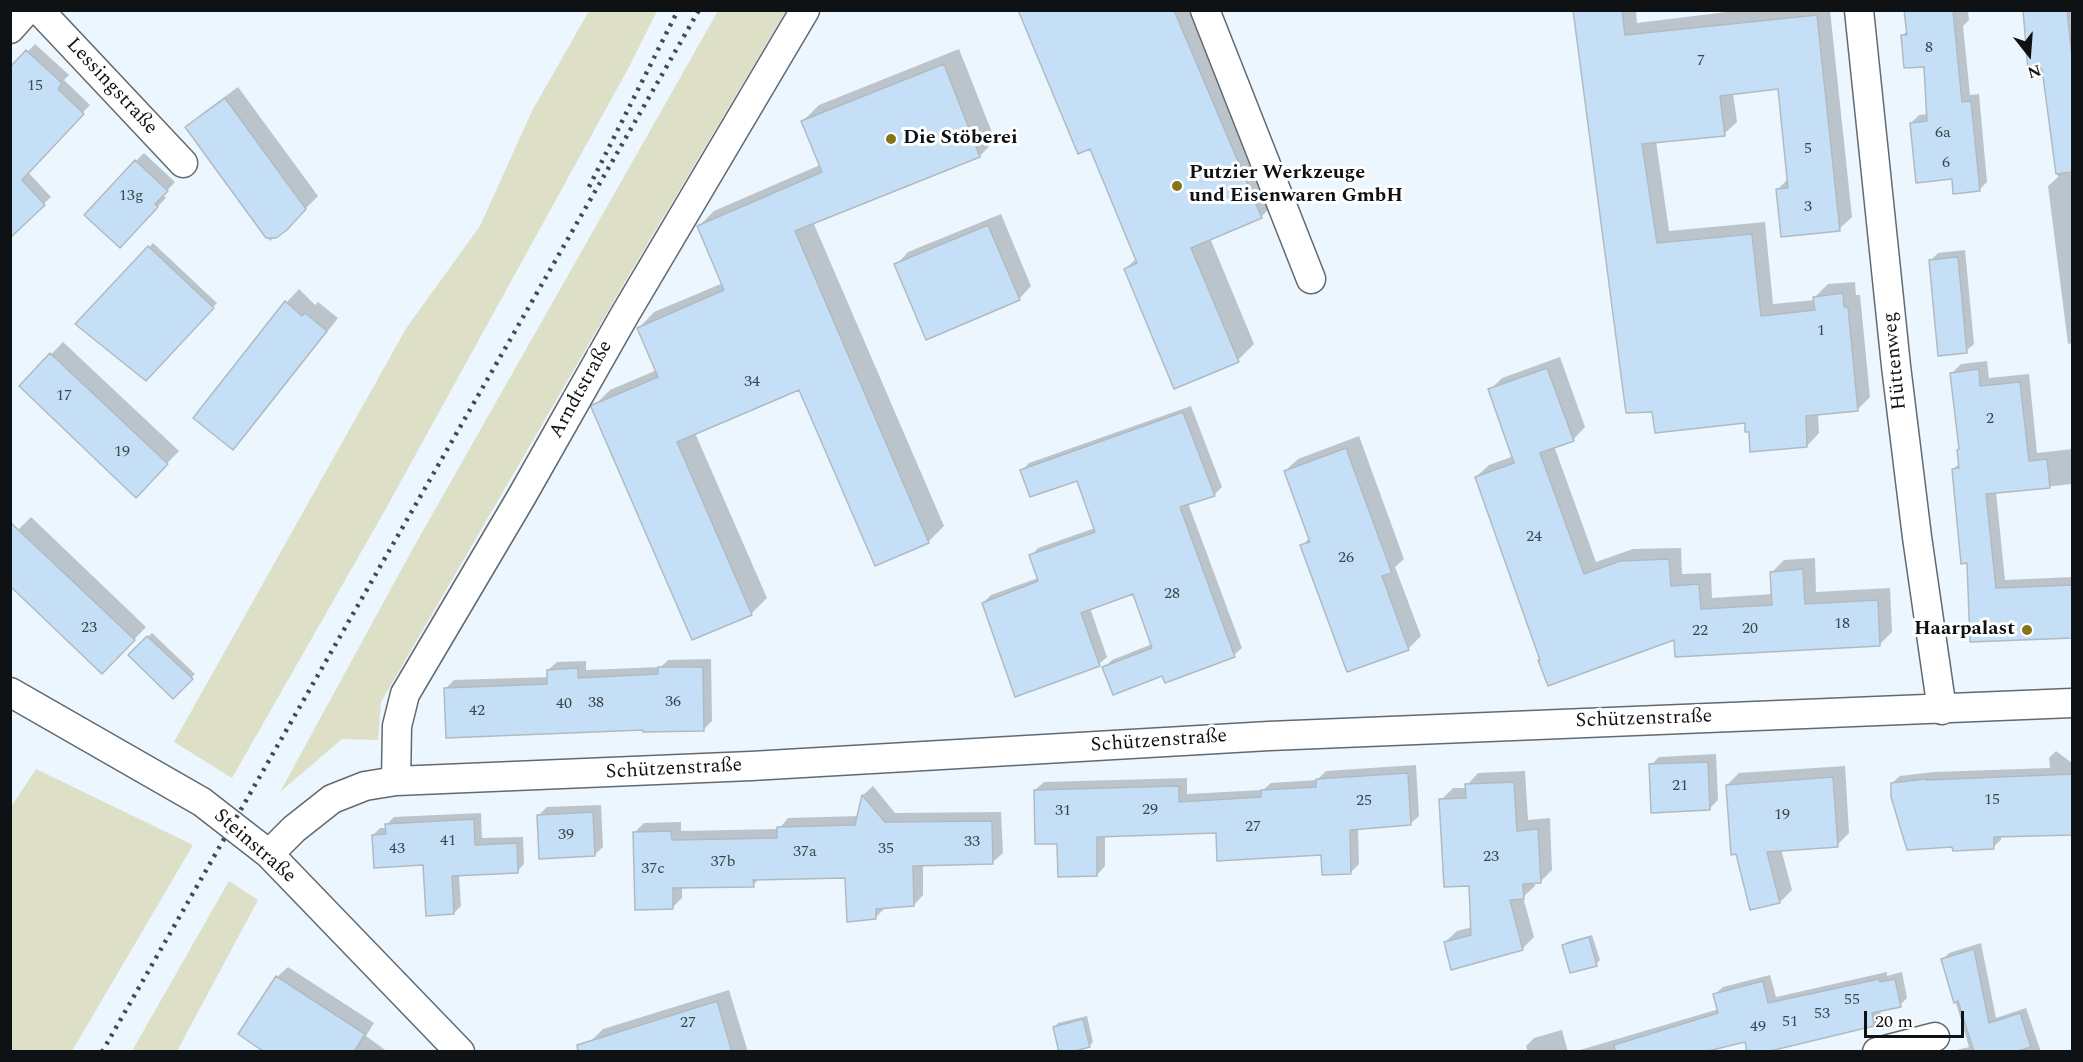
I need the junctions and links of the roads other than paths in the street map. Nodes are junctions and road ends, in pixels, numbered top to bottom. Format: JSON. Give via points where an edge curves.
{"nodes":[{"id":1,"x":27,"y":10,"type":"edge"},
{"id":2,"x":39,"y":10,"type":"edge"},
{"id":3,"x":805,"y":10,"type":"edge"},
{"id":4,"x":1205,"y":10,"type":"edge"},
{"id":5,"x":1859,"y":10,"type":"edge"},
{"id":6,"x":10,"y":29,"type":"edge"},
{"id":7,"x":183,"y":163,"type":"dead end"},
{"id":8,"x":1311,"y":279,"type":"dead end"},
{"id":9,"x":10,"y":692,"type":"edge"},
{"id":10,"x":2073,"y":703,"type":"edge"},
{"id":11,"x":1942,"y":710,"type":"junction"},
{"id":12,"x":396,"y":781,"type":"junction"},
{"id":13,"x":269,"y":854,"type":"junction"},
{"id":14,"x":1935,"y":1037,"type":"dead end"},
{"id":15,"x":460,"y":1052,"type":"edge"},
{"id":16,"x":1877,"y":1052,"type":"edge"}],
"edges":[{"from":1,"to":6,"type":"street"},
{"from":2,"to":7,"type":"street","name":"Lessingstraße"},
{"from":3,"to":12,"type":"street","name":"Arndtstraße","via":[[405,694],[397,726]]},
{"from":4,"to":8,"type":"street"},
{"from":5,"to":11,"type":"street","name":"Hüttenweg","via":[[1899,389]]},
{"from":9,"to":13,"type":"street","name":"Steinstraße","via":[[202,802]]},
{"from":10,"to":11,"type":"street","name":"Schützenstraße"},
{"from":11,"to":12,"type":"street","name":"Schützenstraße","via":[[1269,736],[740,767]]},
{"from":12,"to":13,"type":"street","name":"Schützenstraße","via":[[365,786],[332,799]]},
{"from":13,"to":15,"type":"street","name":"Steinstraße"},
{"from":14,"to":16,"type":"street"}]}
